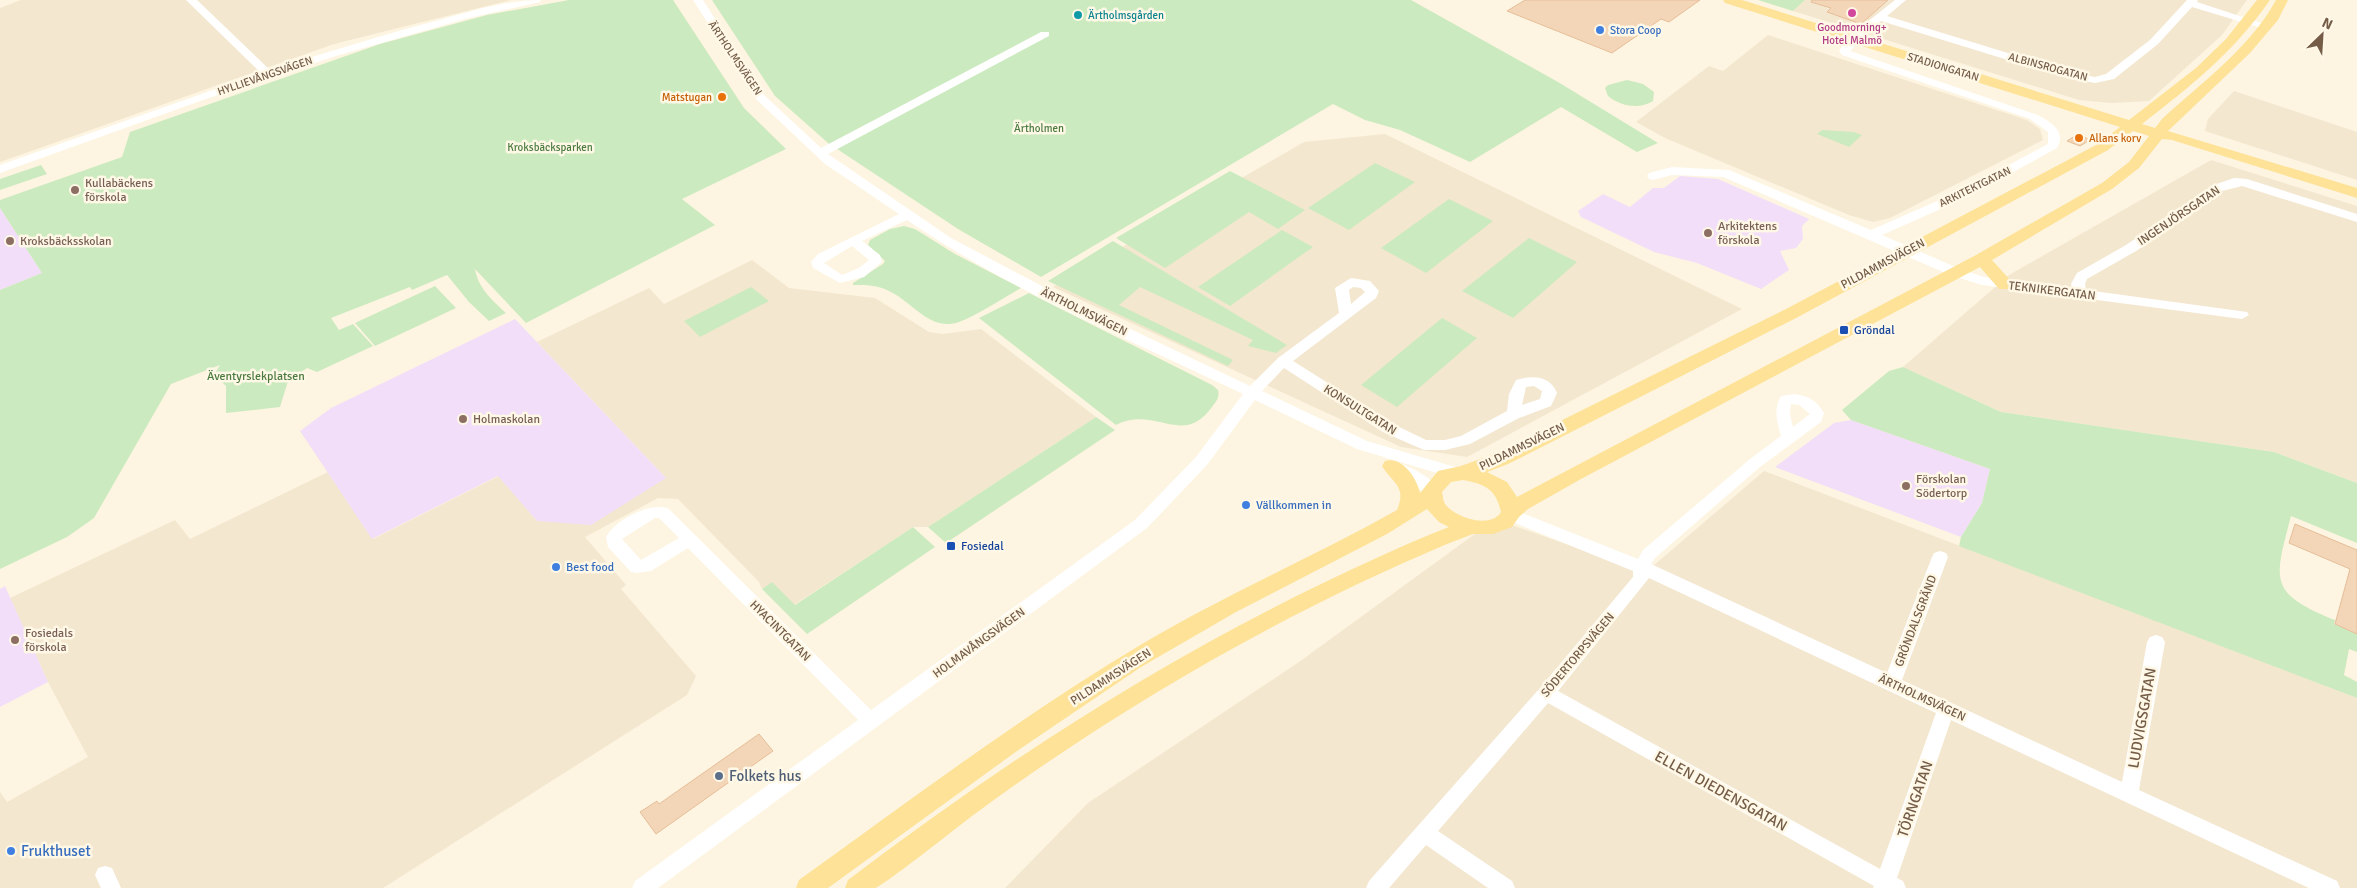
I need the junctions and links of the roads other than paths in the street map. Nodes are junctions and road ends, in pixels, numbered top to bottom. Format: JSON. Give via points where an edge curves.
{"nodes":[{"id":1,"x":191,"y":0,"type":"edge"},
{"id":2,"x":536,"y":0,"type":"edge"},
{"id":3,"x":698,"y":0,"type":"edge"},
{"id":4,"x":1729,"y":0,"type":"edge"},
{"id":5,"x":1901,"y":0,"type":"edge"},
{"id":6,"x":2264,"y":0,"type":"edge"},
{"id":7,"x":2282,"y":0,"type":"edge"},
{"id":8,"x":2192,"y":1,"type":"edge"},
{"id":9,"x":1879,"y":17,"type":"junction"},
{"id":10,"x":2249,"y":21,"type":"junction"},
{"id":11,"x":2266,"y":26,"type":"junction"},
{"id":12,"x":1045,"y":34,"type":"dead end"},
{"id":13,"x":1855,"y":40,"type":"junction"},
{"id":14,"x":268,"y":74,"type":"junction"},
{"id":15,"x":2132,"y":125,"type":"junction"},
{"id":16,"x":2158,"y":134,"type":"junction"},
{"id":17,"x":2186,"y":147,"type":"junction"},
{"id":18,"x":2148,"y":150,"type":"junction"},
{"id":19,"x":820,"y":153,"type":"junction"},
{"id":20,"x":0,"y":169,"type":"edge"},
{"id":21,"x":1654,"y":176,"type":"dead end"},
{"id":22,"x":2357,"y":193,"type":"edge"},
{"id":23,"x":2357,"y":201,"type":"edge"},
{"id":24,"x":907,"y":215,"type":"junction"},
{"id":25,"x":2357,"y":218,"type":"edge"},
{"id":26,"x":1871,"y":235,"type":"junction"},
{"id":27,"x":854,"y":241,"type":"dead end"},
{"id":28,"x":1907,"y":251,"type":"junction"},
{"id":29,"x":1982,"y":259,"type":"junction"},
{"id":30,"x":1955,"y":272,"type":"junction"},
{"id":31,"x":2005,"y":285,"type":"junction"},
{"id":32,"x":2080,"y":294,"type":"junction"},
{"id":33,"x":1346,"y":314,"type":"dead end"},
{"id":34,"x":2242,"y":315,"type":"dead end"},
{"id":35,"x":1283,"y":361,"type":"junction"},
{"id":36,"x":1254,"y":393,"type":"junction"},
{"id":37,"x":1514,"y":414,"type":"dead end"},
{"id":38,"x":1789,"y":437,"type":"dead end"},
{"id":39,"x":1362,"y":445,"type":"junction"},
{"id":40,"x":1392,"y":466,"type":"junction"},
{"id":41,"x":1460,"y":473,"type":"junction"},
{"id":42,"x":1432,"y":492,"type":"junction"},
{"id":43,"x":1512,"y":513,"type":"junction"},
{"id":44,"x":1404,"y":515,"type":"junction"},
{"id":45,"x":1471,"y":527,"type":"junction"},
{"id":46,"x":690,"y":539,"type":"dead end"},
{"id":47,"x":1940,"y":557,"type":"dead end"},
{"id":48,"x":1641,"y":566,"type":"junction"},
{"id":49,"x":2156,"y":642,"type":"dead end"},
{"id":50,"x":1892,"y":684,"type":"junction"},
{"id":51,"x":1546,"y":693,"type":"junction"},
{"id":52,"x":1946,"y":709,"type":"junction"},
{"id":53,"x":871,"y":722,"type":"junction"},
{"id":54,"x":2129,"y":794,"type":"junction"},
{"id":55,"x":1424,"y":833,"type":"junction"},
{"id":56,"x":2306,"y":882,"type":"edge"},
{"id":57,"x":1888,"y":886,"type":"edge"},
{"id":58,"x":642,"y":888,"type":"edge"},
{"id":59,"x":808,"y":888,"type":"edge"},
{"id":60,"x":857,"y":888,"type":"edge"},
{"id":61,"x":1376,"y":888,"type":"edge"},
{"id":62,"x":1505,"y":888,"type":"edge"},
{"id":63,"x":2330,"y":888,"type":"edge"}],
"edges":[{"from":1,"to":14,"type":"street"},
{"from":2,"to":14,"type":"street","name":"HYLLIEVÅNGSVÄGEN","via":[[407,30]]},
{"from":3,"to":19,"type":"street","name":"ÄRTHOLMSVÄGEN","via":[[760,97]]},
{"from":4,"to":13,"type":"main road","name":"STADIONGATAN"},
{"from":5,"to":9,"type":"street"},
{"from":6,"to":10,"type":"main road","name":"PILDAMMSVÄGEN"},
{"from":7,"to":11,"type":"main road"},
{"from":8,"to":9,"type":"street","name":"ALBINSROGATAN","via":[[2154,42],[2110,77],[2096,80],[2071,76]]},
{"from":8,"to":10,"type":"street"},
{"from":9,"to":13,"type":"street"},
{"from":10,"to":11,"type":"street"},
{"from":10,"to":15,"type":"main road","name":"PILDAMMSVÄGEN","via":[[2201,72]]},
{"from":11,"to":16,"type":"main road","via":[[2224,72],[2178,111]]},
{"from":12,"to":19,"type":"street"},
{"from":13,"to":15,"type":"main road","name":"STADIONGATAN"},
{"from":13,"to":26,"type":"street","name":"ARKITEKTGATAN","via":[[1844,51],[1849,55],[2025,112],[2046,124],[2055,138],[2046,151],[1996,178]]},
{"from":14,"to":20,"type":"street","name":"HYLLIEVÅNGSVÄGEN"},
{"from":15,"to":16,"type":"main road","name":"STADIONGATAN"},
{"from":15,"to":28,"type":"main road","name":"PILDAMMSVÄGEN","via":[[2073,164]]},
{"from":16,"to":17,"type":"main road","name":"STADIONGATAN"},
{"from":16,"to":18,"type":"main road"},
{"from":16,"to":22,"type":"main road","name":"STADIONGATAN","via":[[2174,136]]},
{"from":17,"to":18,"type":"main road","via":[[2166,146]]},
{"from":17,"to":23,"type":"main road","name":"STADIONGATAN"},
{"from":18,"to":29,"type":"main road","via":[[2107,186]]},
{"from":19,"to":24,"type":"street","name":"ÄRTHOLMSVÄGEN"},
{"from":21,"to":26,"type":"street","via":[[1672,171],[1725,173]]},
{"from":24,"to":27,"type":"street"},
{"from":24,"to":36,"type":"street","name":"ÄRTHOLMSVÄGEN","via":[[1010,276]]},
{"from":25,"to":32,"type":"street","name":"INGENJÖRSGATAN","via":[[2257,186],[2234,182],[2218,188],[2131,248],[2082,276],[2078,284]]},
{"from":26,"to":28,"type":"street","name":"TEKNIKERGATAN"},
{"from":28,"to":30,"type":"street","name":"TEKNIKERGATAN"},
{"from":28,"to":41,"type":"main road","name":"PILDAMMSVÄGEN","via":[[1792,313],[1501,459]]},
{"from":29,"to":30,"type":"main road"},
{"from":29,"to":31,"type":"main road"},
{"from":30,"to":31,"type":"street","name":"TEKNIKERGATAN"},
{"from":30,"to":43,"type":"main road","via":[[1574,474],[1521,504]]},
{"from":31,"to":32,"type":"street","name":"TEKNIKERGATAN"},
{"from":32,"to":34,"type":"street","name":"TEKNIKERGATAN"},
{"from":33,"to":35,"type":"street"},
{"from":35,"to":36,"type":"street","name":"HOLMAVÅNGSVÄGEN","via":[[1266,376]]},
{"from":35,"to":37,"type":"street","name":"KONSULTGATAN","via":[[1388,428],[1424,445],[1445,445],[1465,440]]},
{"from":36,"to":39,"type":"street","name":"ÄRTHOLMSVÄGEN"},
{"from":36,"to":53,"type":"street","name":"HOLMAVÅNGSVÄGEN","via":[[1208,452],[1141,524]]},
{"from":38,"to":48,"type":"street","name":"SÖDERTORPSVÄGEN","via":[[1672,532]]},
{"from":39,"to":40,"type":"street","name":"ÄRTHOLMSVÄGEN"},
{"from":39,"to":41,"type":"street","name":"ÄRTHOLMSVÄGEN"},
{"from":40,"to":42,"type":"street","name":"ÄRTHOLMSVÄGEN","via":[[1414,477]]},
{"from":40,"to":44,"type":"main road","via":[[1406,480],[1411,491]]},
{"from":41,"to":42,"type":"main road","via":[[1441,479]]},
{"from":41,"to":43,"type":"main road","name":"ÄRTHOLMSVÄGEN","via":[[1481,476],[1496,483],[1508,498]]},
{"from":42,"to":44,"type":"main road","name":"PILDAMMSVÄGEN"},
{"from":42,"to":45,"type":"main road","name":"ÄRTHOLMSVÄGEN","via":[[1434,501],[1448,518]]},
{"from":43,"to":45,"type":"main road","name":"ÄRTHOLMSVÄGEN","via":[[1510,520],[1499,525]]},
{"from":43,"to":48,"type":"street","name":"ÄRTHOLMSVÄGEN"},
{"from":44,"to":59,"type":"main road","name":"PILDAMMSVÄGEN","via":[[1279,579],[1134,661],[1008,744]]},
{"from":45,"to":60,"type":"main road","via":[[1437,539],[1292,606],[1157,680],[995,785]]},
{"from":46,"to":53,"type":"street","name":"HYACINTGATAN"},
{"from":47,"to":50,"type":"street","name":"GRÖNDALSGRÄND"},
{"from":48,"to":50,"type":"street","name":"ÄRTHOLMSVÄGEN"},
{"from":48,"to":51,"type":"street","name":"SÖDERTORPSVÄGEN","via":[[1641,579]]},
{"from":49,"to":54,"type":"street","name":"LUDVIGSGATAN"},
{"from":50,"to":52,"type":"street","name":"ÄRTHOLMSVÄGEN"},
{"from":51,"to":55,"type":"street","name":"SÖDERTORPSVÄGEN"},
{"from":51,"to":57,"type":"street","name":"ELLEN DIEDENSGATAN"},
{"from":52,"to":54,"type":"street","name":"ÄRTHOLMSVÄGEN"},
{"from":52,"to":57,"type":"street","name":"TÖRNGATAN"},
{"from":53,"to":58,"type":"street","name":"HOLMAVÅNGSVÄGEN"},
{"from":54,"to":56,"type":"street","name":"ÄRTHOLMSVÄGEN"},
{"from":55,"to":61,"type":"street","name":"SÖDERTORPSVÄGEN"},
{"from":55,"to":62,"type":"street"},
{"from":56,"to":63,"type":"street","name":"ÄRTHOLMSVÄGEN"}]}
